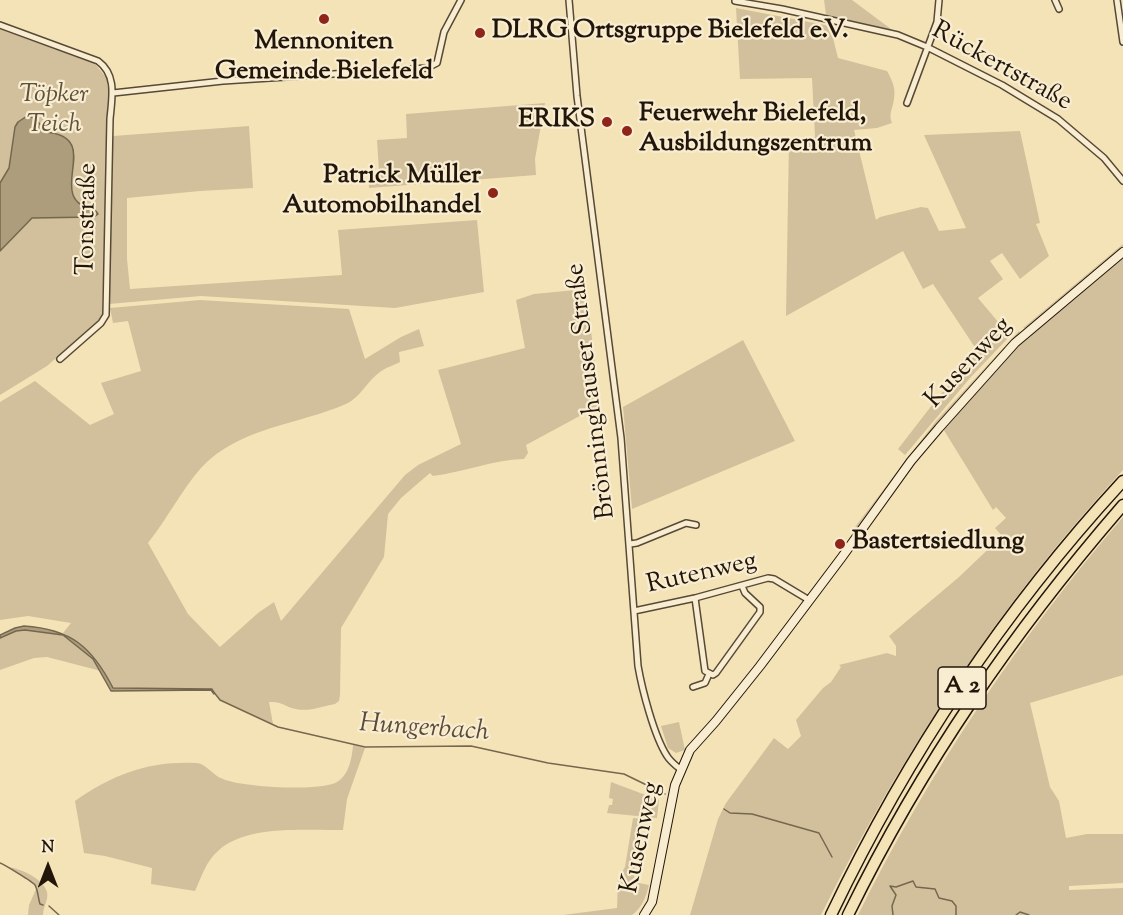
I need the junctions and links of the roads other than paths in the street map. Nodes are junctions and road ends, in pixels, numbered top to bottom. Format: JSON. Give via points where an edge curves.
{"nodes":[{"id":1,"x":461,"y":0,"type":"edge"},
{"id":2,"x":569,"y":0,"type":"edge"},
{"id":3,"x":939,"y":0,"type":"edge"},
{"id":4,"x":1055,"y":0,"type":"edge"},
{"id":5,"x":1117,"y":0,"type":"edge"},
{"id":6,"x":735,"y":1,"type":"edge"},
{"id":7,"x":1059,"y":9,"type":"dead end"},
{"id":8,"x":0,"y":25,"type":"edge"},
{"id":9,"x":1123,"y":42,"type":"edge"},
{"id":10,"x":927,"y":47,"type":"junction"},
{"id":11,"x":113,"y":93,"type":"junction"},
{"id":12,"x":908,"y":103,"type":"dead end"},
{"id":13,"x":1123,"y":181,"type":"edge"},
{"id":14,"x":1123,"y":252,"type":"edge"},
{"id":15,"x":60,"y":359,"type":"dead end"},
{"id":16,"x":1123,"y":481,"type":"edge"},
{"id":17,"x":1123,"y":505,"type":"edge"},
{"id":18,"x":696,"y":525,"type":"dead end"},
{"id":19,"x":630,"y":544,"type":"junction"},
{"id":20,"x":742,"y":586,"type":"junction"},
{"id":21,"x":695,"y":598,"type":"junction"},
{"id":22,"x":809,"y":600,"type":"junction"},
{"id":23,"x":633,"y":611,"type":"junction"},
{"id":24,"x":709,"y":674,"type":"junction"},
{"id":25,"x":693,"y":687,"type":"dead end"},
{"id":26,"x":680,"y":769,"type":"junction"},
{"id":27,"x":644,"y":915,"type":"edge"},
{"id":28,"x":831,"y":915,"type":"edge"},
{"id":29,"x":848,"y":915,"type":"edge"}],
"edges":[{"from":1,"to":11,"type":"street","via":[[444,32],[437,63],[428,69],[223,81]]},
{"from":2,"to":19,"type":"street","name":"Brönninghauser Straße"},
{"from":3,"to":10,"type":"street","via":[[939,14]]},
{"from":4,"to":7,"type":"street"},
{"from":5,"to":9,"type":"street"},
{"from":6,"to":10,"type":"street","name":"Rückertstraße","via":[[902,36]]},
{"from":8,"to":11,"type":"street","name":"Tonstraße","via":[[98,61],[109,74]]},
{"from":10,"to":12,"type":"street"},
{"from":10,"to":13,"type":"street","name":"Rückertstraße","via":[[1058,119],[1104,158]]},
{"from":11,"to":15,"type":"street","name":"Tonstraße","via":[[106,315]]},
{"from":14,"to":22,"type":"street","name":"Kusenweg","via":[[1008,350],[918,452]]},
{"from":16,"to":28,"type":"highway","number":"A 2","via":[[1077,533],[966,681],[892,798]]},
{"from":17,"to":29,"type":"highway","number":"A 2","via":[[1037,609],[959,718],[911,796]]},
{"from":18,"to":19,"type":"street","via":[[686,523]]},
{"from":19,"to":23,"type":"street","name":"Brönninghauser Straße"},
{"from":20,"to":21,"type":"street","name":"Rutenweg"},
{"from":20,"to":22,"type":"street","name":"Rutenweg","via":[[771,578]]},
{"from":20,"to":24,"type":"street","via":[[760,612],[716,673]]},
{"from":21,"to":23,"type":"street","name":"Rutenweg"},
{"from":21,"to":24,"type":"street","via":[[705,671]]},
{"from":22,"to":26,"type":"street","name":"Kusenweg"},
{"from":23,"to":26,"type":"street","name":"Brönninghauser Straße","via":[[638,666],[648,705],[666,755]]},
{"from":24,"to":25,"type":"street","via":[[705,683]]},
{"from":26,"to":27,"type":"street","name":"Kusenweg","via":[[652,902]]}]}
